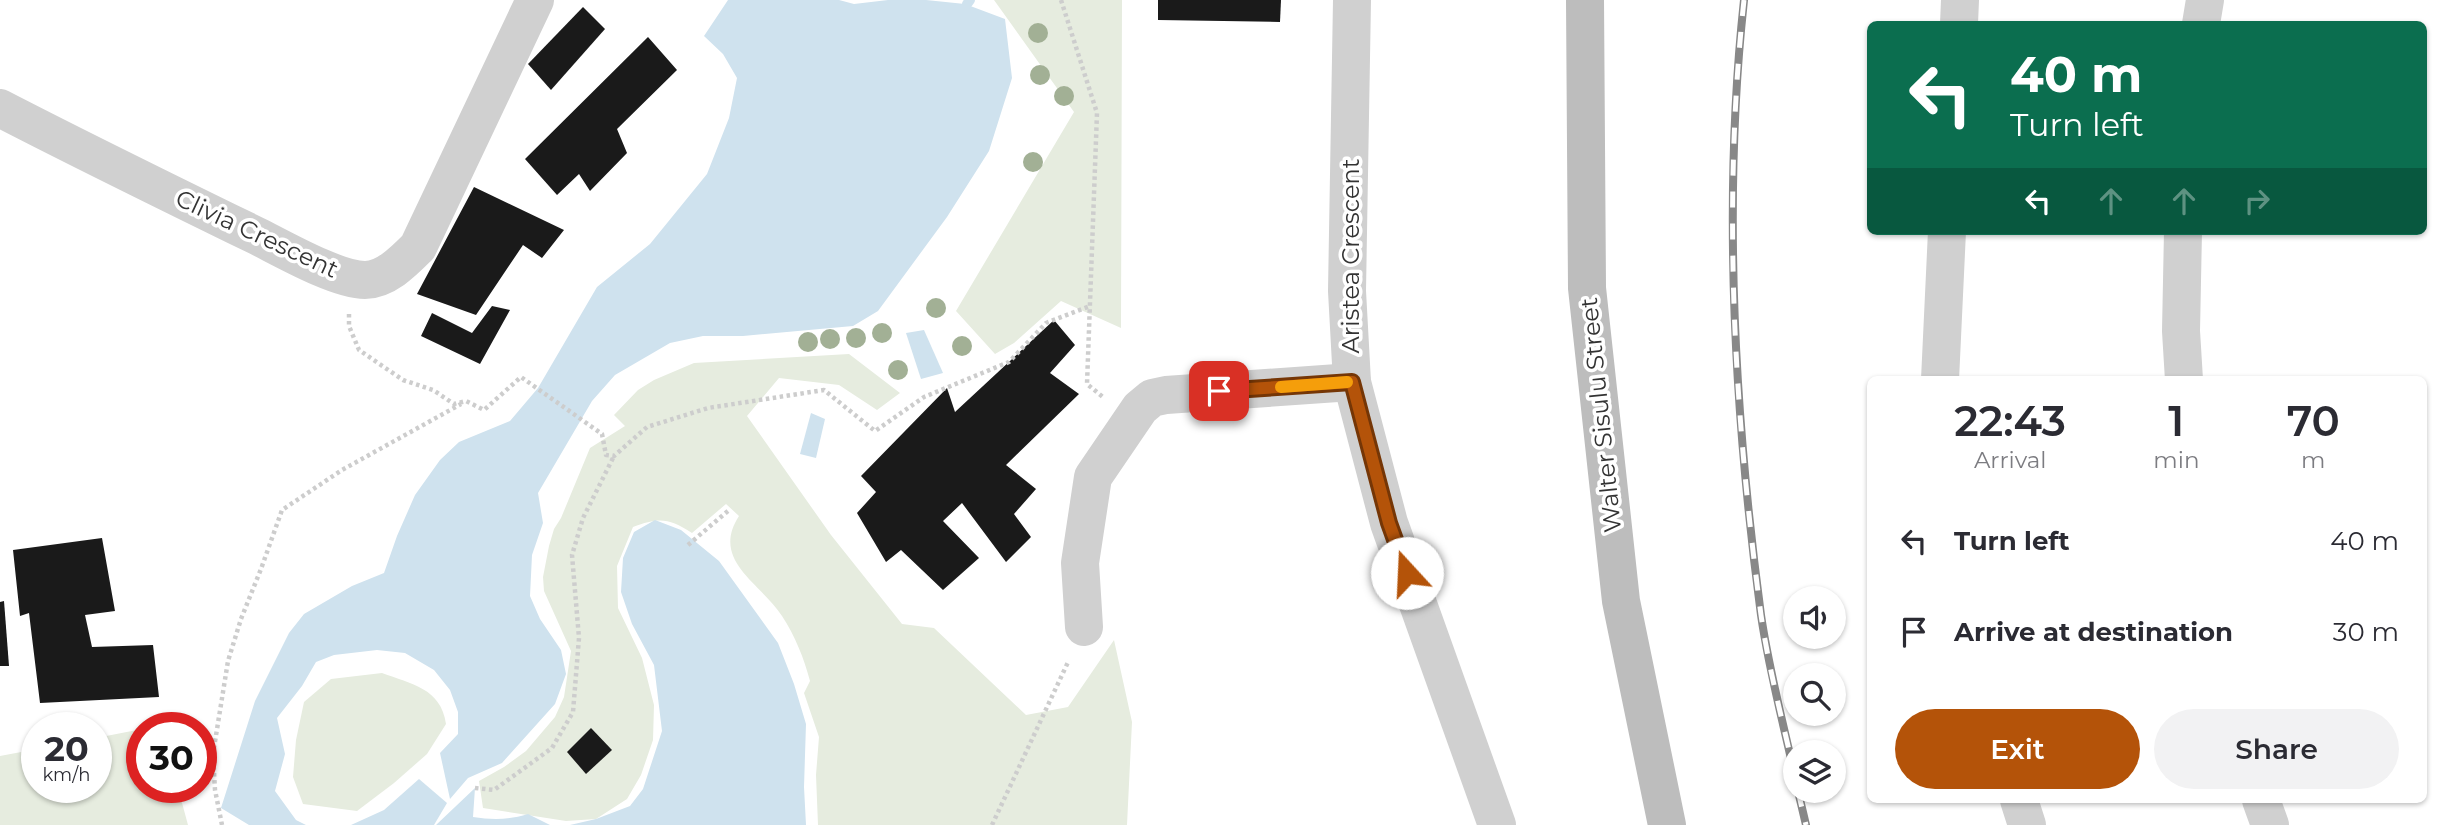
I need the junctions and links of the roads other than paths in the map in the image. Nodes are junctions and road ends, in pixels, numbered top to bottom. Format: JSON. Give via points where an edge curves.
{"nodes":[{"id":1,"x":1352,"y":0,"type":"edge"},
{"id":2,"x":1584,"y":0,"type":"edge"},
{"id":3,"x":1960,"y":0,"type":"edge"},
{"id":4,"x":2205,"y":0,"type":"edge"},
{"id":5,"x":522,"y":5,"type":"edge"},
{"id":6,"x":1959,"y":21,"type":"edge"},
{"id":7,"x":2202,"y":21,"type":"edge"},
{"id":8,"x":0,"y":108,"type":"edge"},
{"id":9,"x":1947,"y":235,"type":"edge"},
{"id":10,"x":2183,"y":235,"type":"edge"},
{"id":11,"x":1940,"y":376,"type":"edge"},
{"id":12,"x":2184,"y":376,"type":"edge"},
{"id":13,"x":1352,"y":382,"type":"junction"},
{"id":14,"x":1084,"y":627,"type":"road end"},
{"id":15,"x":2021,"y":803,"type":"edge"},
{"id":16,"x":2262,"y":803,"type":"edge"},
{"id":17,"x":1497,"y":825,"type":"edge"},
{"id":18,"x":1667,"y":825,"type":"edge"},
{"id":19,"x":2027,"y":825,"type":"edge"},
{"id":20,"x":2270,"y":825,"type":"edge"}],
"edges":[{"from":1,"to":13,"type":"street","name":"Aristea Crescent","via":[[1347,291]]},
{"from":2,"to":18,"type":"main road","name":"Walter Sisulu Street","via":[[1587,288],[1621,601]]},
{"from":3,"to":6,"type":"street"},
{"from":4,"to":7,"type":"street"},
{"from":5,"to":8,"type":"street","name":"Clivia Crescent","via":[[418,247],[402,263],[366,280],[326,270]]},
{"from":9,"to":11,"type":"street"},
{"from":10,"to":12,"type":"street"},
{"from":13,"to":14,"type":"street","via":[[1166,395],[1152,398],[1140,408],[1093,477],[1080,563]]},
{"from":13,"to":17,"type":"street","name":"Aristea Crescent","via":[[1389,523]]},
{"from":15,"to":19,"type":"street"},
{"from":16,"to":20,"type":"street"}]}
